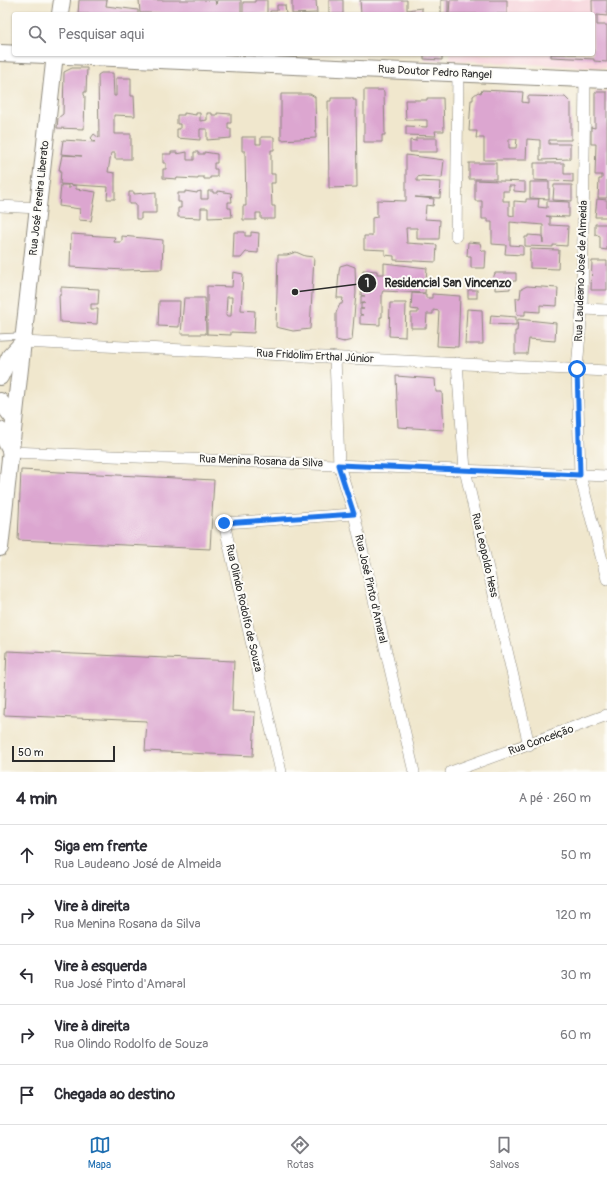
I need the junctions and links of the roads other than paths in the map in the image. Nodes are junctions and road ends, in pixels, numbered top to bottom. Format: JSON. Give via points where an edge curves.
{"nodes":[{"id":1,"x":62,"y":0,"type":"edge"},
{"id":2,"x":60,"y":12,"type":"edge"},
{"id":3,"x":0,"y":53,"type":"edge"},
{"id":4,"x":12,"y":53,"type":"edge"},
{"id":5,"x":55,"y":56,"type":"edge"},
{"id":6,"x":77,"y":56,"type":"edge"},
{"id":7,"x":458,"y":73,"type":"junction"},
{"id":8,"x":585,"y":79,"type":"junction"},
{"id":9,"x":607,"y":80,"type":"edge"},
{"id":10,"x":0,"y":206,"type":"edge"},
{"id":11,"x":38,"y":208,"type":"junction"},
{"id":12,"x":456,"y":236,"type":"dead end"},
{"id":13,"x":582,"y":309,"type":"junction"},
{"id":14,"x":607,"y":310,"type":"edge"},
{"id":15,"x":0,"y":337,"type":"edge"},
{"id":16,"x":23,"y":339,"type":"junction"},
{"id":17,"x":335,"y":357,"type":"junction"},
{"id":18,"x":457,"y":362,"type":"junction"},
{"id":19,"x":577,"y":369,"type":"junction"},
{"id":20,"x":607,"y":371,"type":"edge"},
{"id":21,"x":0,"y":378,"type":"edge"},
{"id":22,"x":18,"y":392,"type":"junction"},
{"id":23,"x":0,"y":396,"type":"edge"},
{"id":24,"x":0,"y":401,"type":"edge"},
{"id":25,"x":14,"y":419,"type":"junction"},
{"id":26,"x":0,"y":430,"type":"edge"},
{"id":27,"x":11,"y":452,"type":"junction"},
{"id":28,"x":338,"y":465,"type":"junction"},
{"id":29,"x":465,"y":470,"type":"junction"},
{"id":30,"x":580,"y":475,"type":"junction"},
{"id":31,"x":607,"y":476,"type":"edge"},
{"id":32,"x":354,"y":514,"type":"junction"},
{"id":33,"x":0,"y":548,"type":"edge"},
{"id":34,"x":607,"y":579,"type":"edge"},
{"id":35,"x":607,"y":716,"type":"edge"},
{"id":36,"x":529,"y":745,"type":"junction"},
{"id":37,"x":457,"y":771,"type":"edge"},
{"id":38,"x":281,"y":772,"type":"edge"},
{"id":39,"x":414,"y":772,"type":"edge"}],
"edges":[{"from":1,"to":2,"type":"main road"},
{"from":3,"to":4,"type":"main road","name":"Rua Doutor Pedro Rangel"},
{"from":5,"to":11,"type":"main road","name":"Rua José Pereira Liberato"},
{"from":6,"to":7,"type":"main road","name":"Rua Doutor Pedro Rangel"},
{"from":7,"to":8,"type":"main road","name":"Rua Doutor Pedro Rangel"},
{"from":7,"to":12,"type":"street"},
{"from":8,"to":9,"type":"main road","name":"Rua Doutor Pedro Rangel"},
{"from":8,"to":13,"type":"street","name":"Rua Laudeano José de Almeida"},
{"from":10,"to":11,"type":"street"},
{"from":11,"to":16,"type":"main road","name":"Rua José Pereira Liberato"},
{"from":13,"to":14,"type":"street"},
{"from":13,"to":19,"type":"street","name":"Rua Laudeano José de Almeida"},
{"from":15,"to":16,"type":"lane"},
{"from":16,"to":17,"type":"street","name":"Rua Fridolim Erthal Júnior"},
{"from":16,"to":21,"type":"main road","via":[[10,356]]},
{"from":16,"to":22,"type":"main road","name":"Rua José Pereira Liberato"},
{"from":17,"to":18,"type":"street","name":"Rua Fridolim Erthal Júnior"},
{"from":17,"to":28,"type":"street","name":"Rua José Pinto d'Amaral"},
{"from":18,"to":19,"type":"street","name":"Rua Fridolim Erthal Júnior"},
{"from":18,"to":29,"type":"street","name":"Rua Leopoldo Hess"},
{"from":19,"to":20,"type":"street","name":"Rua Fridolim Erthal Júnior"},
{"from":19,"to":30,"type":"street","name":"Rua Laudeano José de Almeida"},
{"from":22,"to":23,"type":"main road"},
{"from":22,"to":25,"type":"main road","name":"Rua José Pereira Liberato"},
{"from":24,"to":25,"type":"main road"},
{"from":25,"to":27,"type":"main road","name":"Rua José Pereira Liberato"},
{"from":26,"to":27,"type":"main road"},
{"from":27,"to":28,"type":"street","name":"Rua Menina Rosana da Silva"},
{"from":27,"to":33,"type":"main road","name":"Rua José Pereira Liberato"},
{"from":28,"to":29,"type":"street","name":"Rua Menina Rosana da Silva"},
{"from":28,"to":32,"type":"street","name":"Rua José Pinto d'Amaral"},
{"from":29,"to":30,"type":"street","name":"Rua Menina Rosana da Silva"},
{"from":29,"to":36,"type":"street","name":"Rua Leopoldo Hess"},
{"from":30,"to":31,"type":"street","name":"Rua Menina Rosana da Silva"},
{"from":30,"to":34,"type":"street","name":"Rua Laudeano José de Almeida"},
{"from":32,"to":38,"type":"street","name":"Rua Olindo Rodolfo de Souza","via":[[224,523]]},
{"from":32,"to":39,"type":"street","name":"Rua José Pinto d'Amaral"},
{"from":35,"to":36,"type":"street","name":"Rua Conceição"},
{"from":36,"to":37,"type":"street","name":"Rua Conceição"}]}
